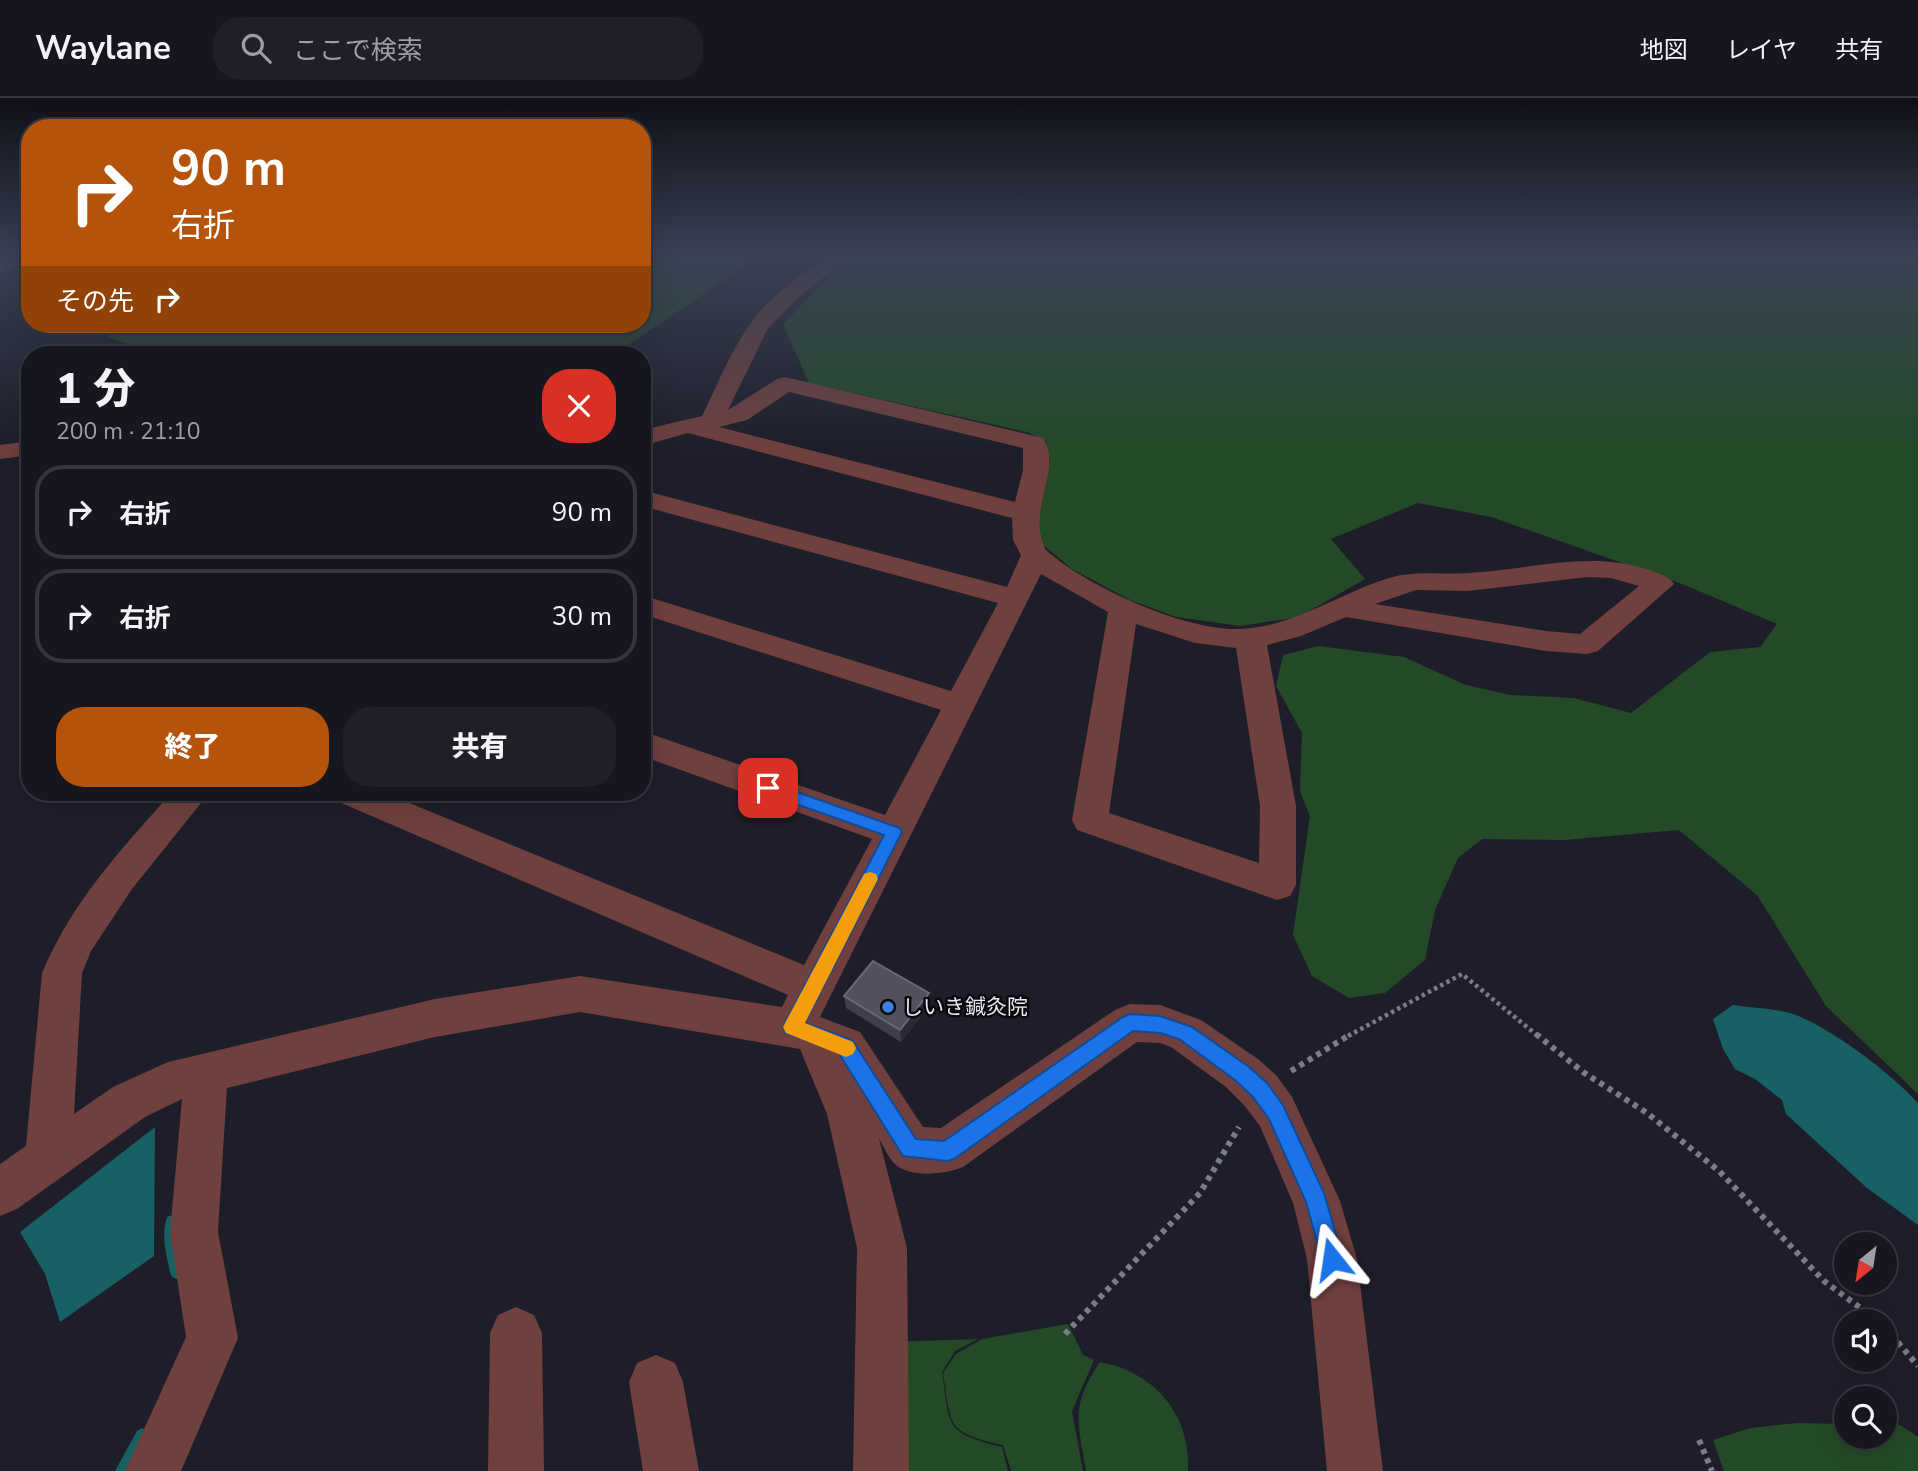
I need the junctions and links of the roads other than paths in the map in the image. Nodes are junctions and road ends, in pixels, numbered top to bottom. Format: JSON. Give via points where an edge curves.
{"nodes":[{"id":1,"x":765,"y":321,"type":"edge"},
{"id":2,"x":700,"y":423,"type":"junction"},
{"id":3,"x":651,"y":437,"type":"edge"},
{"id":4,"x":21,"y":450,"type":"edge"},
{"id":5,"x":0,"y":453,"type":"edge"},
{"id":6,"x":651,"y":500,"type":"edge"},
{"id":7,"x":1024,"y":513,"type":"junction"},
{"id":8,"x":1035,"y":555,"type":"junction"},
{"id":9,"x":1016,"y":599,"type":"junction"},
{"id":10,"x":651,"y":607,"type":"edge"},
{"id":11,"x":1340,"y":607,"type":"junction"},
{"id":12,"x":1123,"y":608,"type":"junction"},
{"id":13,"x":1250,"y":638,"type":"junction"},
{"id":14,"x":961,"y":705,"type":"junction"},
{"id":15,"x":651,"y":746,"type":"edge"},
{"id":16,"x":184,"y":801,"type":"edge"},
{"id":17,"x":370,"y":801,"type":"edge"},
{"id":18,"x":894,"y":832,"type":"junction"},
{"id":19,"x":814,"y":987,"type":"junction"},
{"id":20,"x":804,"y":1031,"type":"junction"},
{"id":21,"x":206,"y":1072,"type":"junction"},
{"id":22,"x":48,"y":1158,"type":"junction"},
{"id":23,"x":0,"y":1192,"type":"edge"},
{"id":24,"x":516,"y":1333,"type":"dead end"},
{"id":25,"x":656,"y":1382,"type":"dead end"},
{"id":26,"x":153,"y":1471,"type":"edge"},
{"id":27,"x":516,"y":1471,"type":"edge"},
{"id":28,"x":671,"y":1471,"type":"edge"},
{"id":29,"x":881,"y":1471,"type":"edge"},
{"id":30,"x":1355,"y":1471,"type":"edge"}],
"edges":[{"from":1,"to":2,"type":"street"},
{"from":2,"to":3,"type":"street"},
{"from":2,"to":7,"type":"street"},
{"from":2,"to":7,"type":"street","via":[[739,415],[785,384],[1034,443],[1038,455]]},
{"from":4,"to":5,"type":"street"},
{"from":6,"to":9,"type":"street"},
{"from":7,"to":8,"type":"street","via":[[1022,523]]},
{"from":8,"to":9,"type":"street"},
{"from":8,"to":12,"type":"street"},
{"from":9,"to":14,"type":"street"},
{"from":10,"to":14,"type":"street"},
{"from":11,"to":11,"type":"street","via":[[1404,582],[1470,582],[1562,568],[1636,573],[1660,584],[1587,644]]},
{"from":11,"to":13,"type":"street","via":[[1294,630]]},
{"from":12,"to":13,"type":"street","via":[[1200,635]]},
{"from":12,"to":13,"type":"street","via":[[1090,820],[1277,885],[1278,806]]},
{"from":14,"to":18,"type":"street"},
{"from":15,"to":18,"type":"street"},
{"from":16,"to":22,"type":"street","via":[[102,900],[72,944],[62,973]]},
{"from":17,"to":19,"type":"street"},
{"from":18,"to":19,"type":"street"},
{"from":19,"to":20,"type":"street"},
{"from":20,"to":21,"type":"street","via":[[580,994],[435,1018]]},
{"from":20,"to":29,"type":"street","via":[[850,1114],[882,1248]]},
{"from":20,"to":30,"type":"street","via":[[845,1046],[911,1149],[947,1151],[1130,1023],[1160,1024],[1185,1033],[1242,1073],[1276,1112],[1316,1201],[1332,1259]]},
{"from":21,"to":22,"type":"street","via":[[168,1082],[129,1102]]},
{"from":21,"to":26,"type":"street","via":[[194,1232],[212,1338]]},
{"from":22,"to":23,"type":"street"},
{"from":24,"to":27,"type":"street"},
{"from":25,"to":28,"type":"street"}]}
